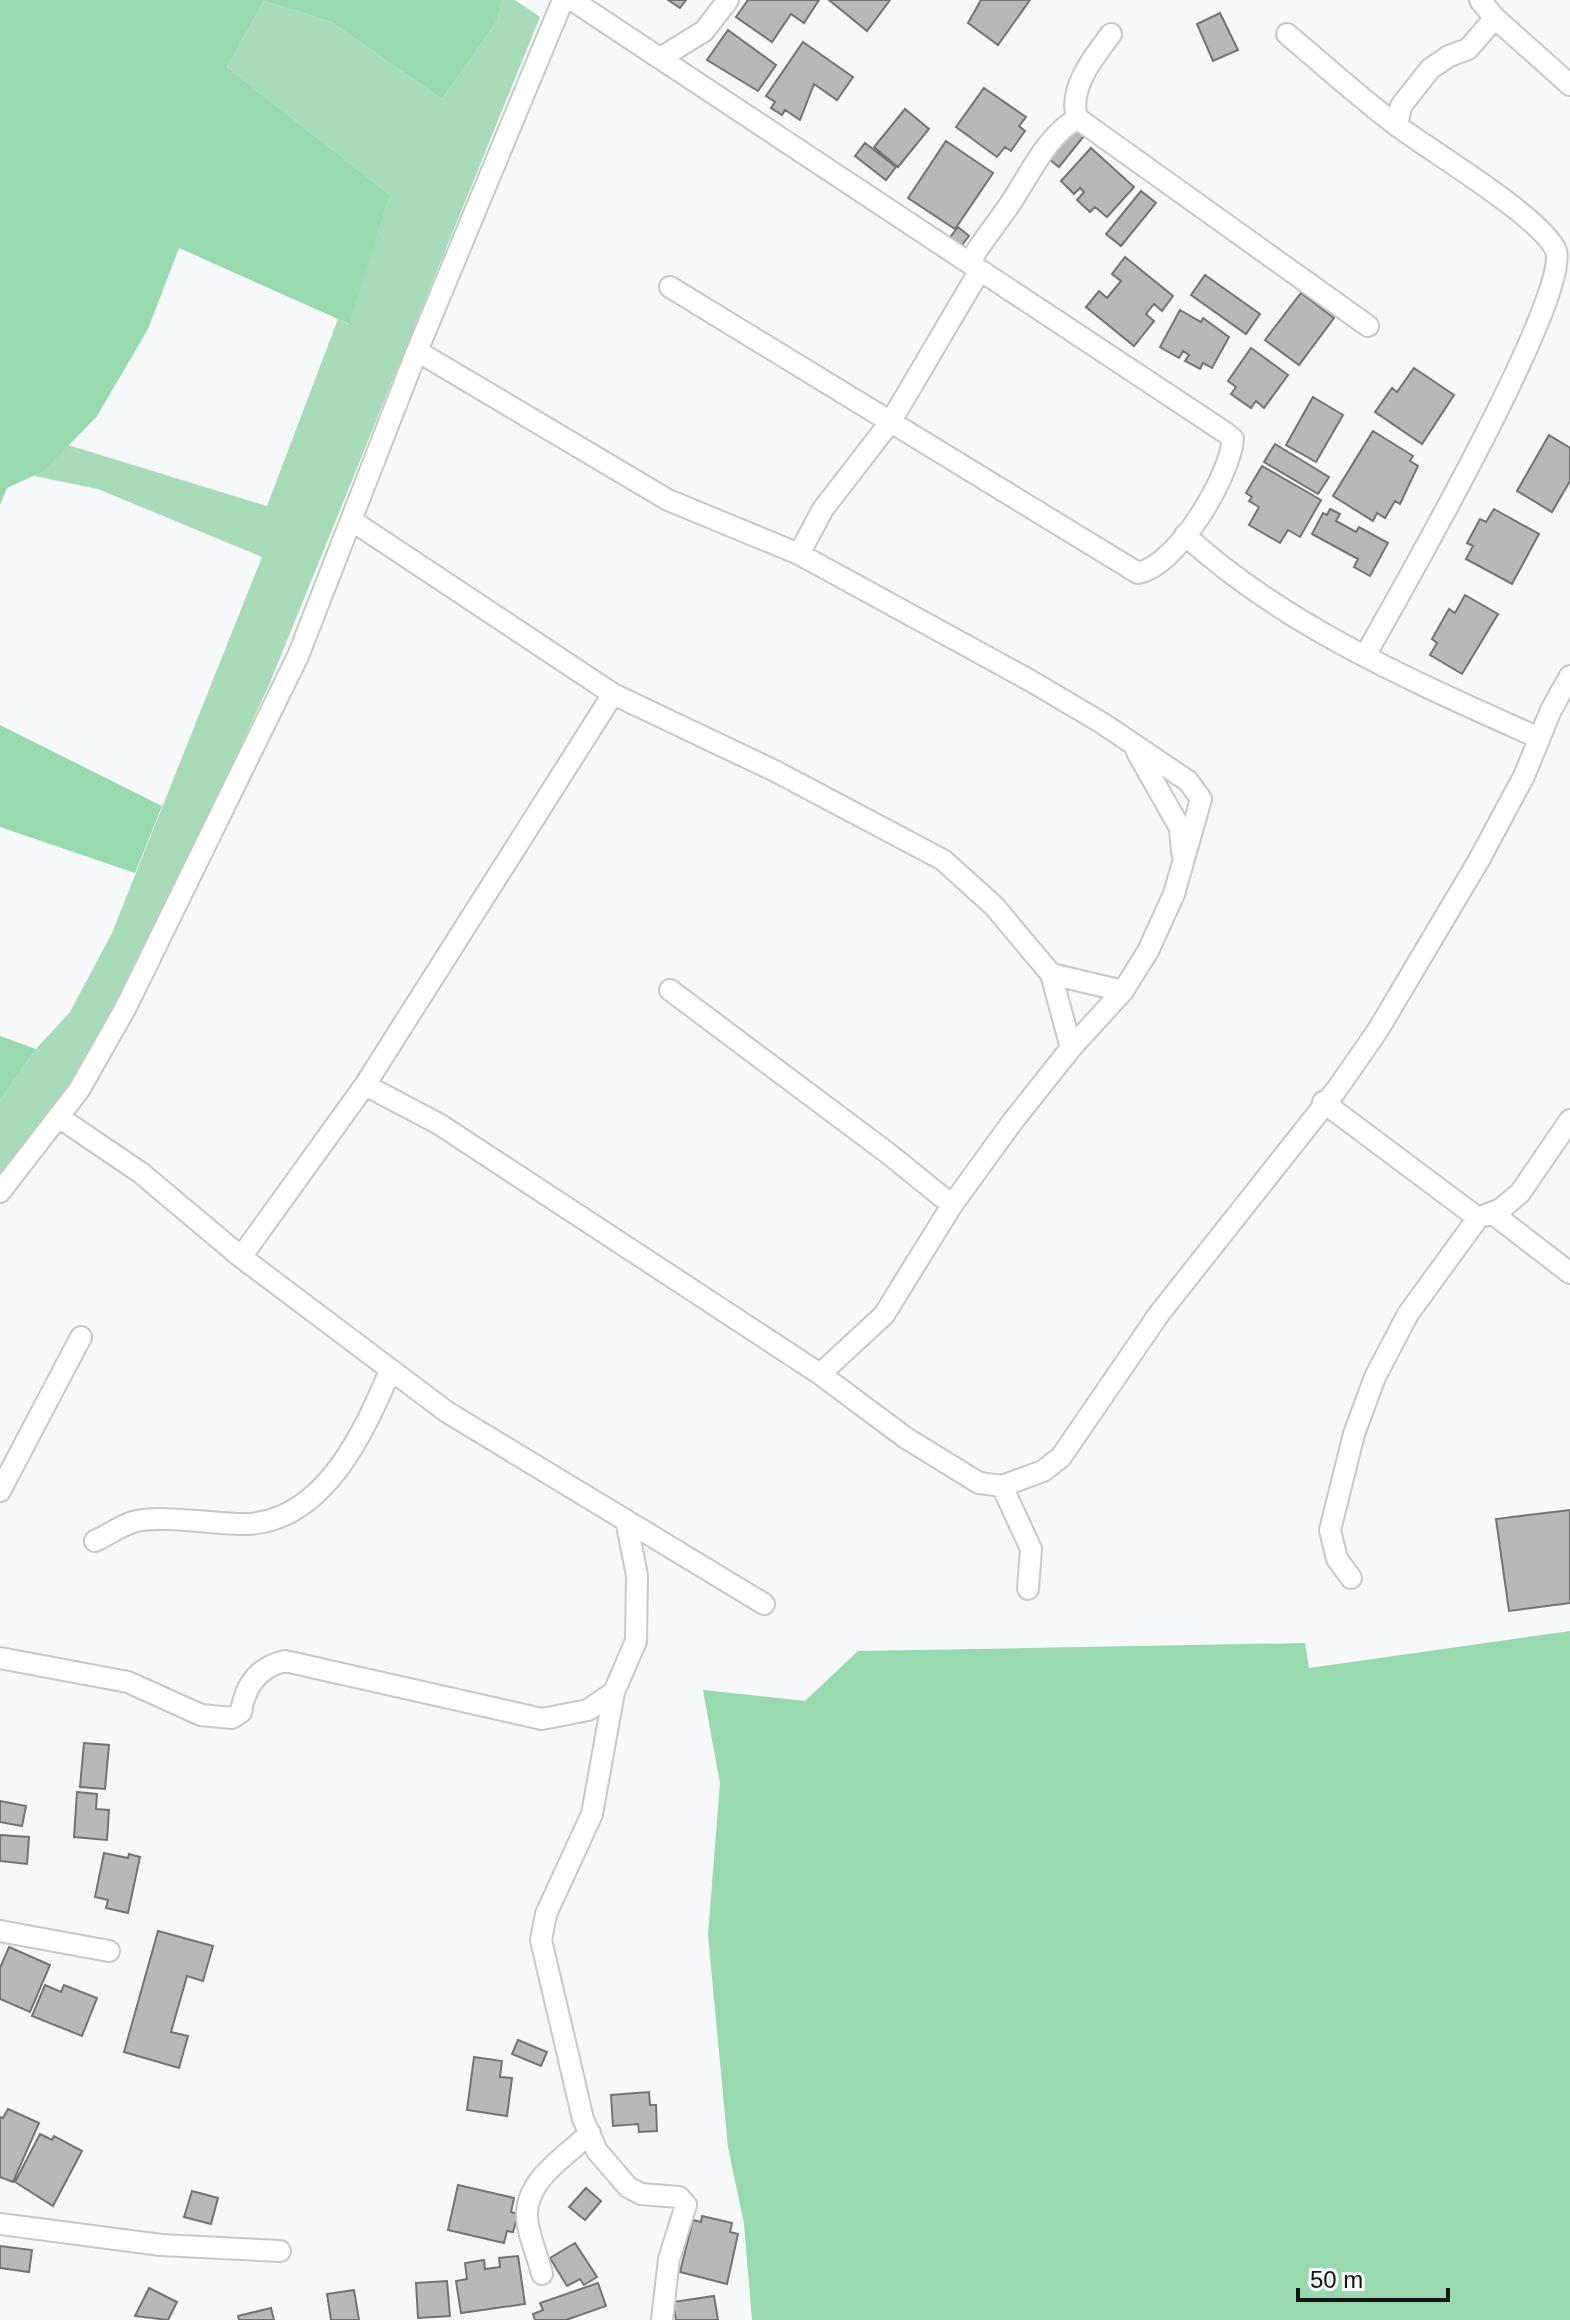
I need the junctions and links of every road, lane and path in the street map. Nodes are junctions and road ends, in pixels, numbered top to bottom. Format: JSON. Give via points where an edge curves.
{"nodes":[{"id":1,"x":563,"y":0,"type":"edge"},
{"id":2,"x":572,"y":0,"type":"edge"},
{"id":3,"x":728,"y":0,"type":"edge"},
{"id":4,"x":1480,"y":0,"type":"edge"},
{"id":5,"x":1495,"y":18,"type":"junction"},
{"id":6,"x":1111,"y":34,"type":"dead end"},
{"id":7,"x":1287,"y":34,"type":"dead end"},
{"id":8,"x":662,"y":57,"type":"junction"},
{"id":9,"x":1570,"y":85,"type":"edge"},
{"id":10,"x":1077,"y":118,"type":"junction"},
{"id":11,"x":1397,"y":126,"type":"junction"},
{"id":12,"x":975,"y":267,"type":"junction"},
{"id":13,"x":670,"y":287,"type":"dead end"},
{"id":14,"x":1368,"y":326,"type":"dead end"},
{"id":15,"x":417,"y":351,"type":"junction"},
{"id":16,"x":891,"y":421,"type":"junction"},
{"id":17,"x":351,"y":520,"type":"junction"},
{"id":18,"x":1185,"y":535,"type":"junction"},
{"id":19,"x":799,"y":554,"type":"junction"},
{"id":20,"x":1366,"y":654,"type":"junction"},
{"id":21,"x":1570,"y":676,"type":"edge"},
{"id":22,"x":613,"y":694,"type":"junction"},
{"id":23,"x":1539,"y":738,"type":"junction"},
{"id":24,"x":1134,"y":746,"type":"junction"},
{"id":25,"x":1183,"y":868,"type":"junction"},
{"id":26,"x":1051,"y":974,"type":"junction"},
{"id":27,"x":670,"y":990,"type":"dead end"},
{"id":28,"x":1123,"y":991,"type":"junction"},
{"id":29,"x":1071,"y":1048,"type":"junction"},
{"id":30,"x":365,"y":1085,"type":"junction"},
{"id":31,"x":1323,"y":1102,"type":"junction"},
{"id":32,"x":60,"y":1118,"type":"junction"},
{"id":33,"x":1570,"y":1120,"type":"edge"},
{"id":34,"x":0,"y":1192,"type":"edge"},
{"id":35,"x":952,"y":1205,"type":"junction"},
{"id":36,"x":1485,"y":1215,"type":"junction"},
{"id":37,"x":241,"y":1257,"type":"junction"},
{"id":38,"x":1570,"y":1273,"type":"edge"},
{"id":39,"x":81,"y":1337,"type":"dead end"},
{"id":40,"x":390,"y":1371,"type":"junction"},
{"id":41,"x":820,"y":1374,"type":"junction"},
{"id":42,"x":1002,"y":1486,"type":"junction"},
{"id":43,"x":0,"y":1491,"type":"edge"},
{"id":44,"x":626,"y":1520,"type":"junction"},
{"id":45,"x":95,"y":1541,"type":"dead end"},
{"id":46,"x":1351,"y":1578,"type":"dead end"},
{"id":47,"x":1028,"y":1589,"type":"dead end"},
{"id":48,"x":764,"y":1604,"type":"dead end"},
{"id":49,"x":0,"y":1658,"type":"edge"},
{"id":50,"x":614,"y":1692,"type":"junction"},
{"id":51,"x":0,"y":1931,"type":"edge"},
{"id":52,"x":109,"y":1951,"type":"dead end"},
{"id":53,"x":590,"y":2133,"type":"junction"},
{"id":54,"x":0,"y":2224,"type":"edge"},
{"id":55,"x":280,"y":2251,"type":"dead end"},
{"id":56,"x":542,"y":2274,"type":"dead end"},
{"id":57,"x":662,"y":2320,"type":"edge"}],
"edges":[{"from":1,"to":15,"type":"street"},
{"from":2,"to":8,"type":"street"},
{"from":3,"to":8,"type":"street","via":[[704,31]]},
{"from":4,"to":5,"type":"street"},
{"from":5,"to":9,"type":"street"},
{"from":5,"to":11,"type":"street","via":[[1468,49],[1430,69],[1401,106]]},
{"from":6,"to":10,"type":"street","via":[[1083,77],[1073,103]]},
{"from":7,"to":11,"type":"street"},
{"from":8,"to":12,"type":"street"},
{"from":10,"to":12,"type":"street","via":[[1057,131],[1043,150]]},
{"from":10,"to":14,"type":"street"},
{"from":11,"to":20,"type":"street","via":[[1530,222],[1555,249],[1558,263],[1532,343]]},
{"from":12,"to":16,"type":"street"},
{"from":12,"to":18,"type":"street","via":[[1233,439],[1227,465]]},
{"from":13,"to":16,"type":"street"},
{"from":15,"to":17,"type":"street"},
{"from":15,"to":19,"type":"street","via":[[668,500]]},
{"from":16,"to":18,"type":"street","via":[[1138,573],[1157,565]]},
{"from":16,"to":19,"type":"street","via":[[823,509]]},
{"from":17,"to":22,"type":"street"},
{"from":17,"to":32,"type":"street","via":[[298,656],[177,907]]},
{"from":18,"to":20,"type":"street","via":[[1282,607]]},
{"from":19,"to":24,"type":"street","via":[[1031,681]]},
{"from":20,"to":23,"type":"street"},
{"from":21,"to":23,"type":"street"},
{"from":22,"to":26,"type":"street","via":[[775,771],[943,860],[994,906]]},
{"from":22,"to":30,"type":"street"},
{"from":23,"to":31,"type":"street","via":[[1439,933],[1378,1030]]},
{"from":24,"to":25,"type":"street","via":[[1180,828]]},
{"from":24,"to":25,"type":"street","via":[[1188,781],[1201,799]]},
{"from":25,"to":28,"type":"street","via":[[1148,951]]},
{"from":26,"to":28,"type":"street"},
{"from":26,"to":29,"type":"street"},
{"from":27,"to":35,"type":"street"},
{"from":28,"to":29,"type":"street"},
{"from":29,"to":35,"type":"street"},
{"from":30,"to":37,"type":"street"},
{"from":30,"to":41,"type":"street","via":[[439,1124]]},
{"from":31,"to":36,"type":"street"},
{"from":31,"to":42,"type":"street","via":[[1159,1314],[1061,1457],[1043,1471]]},
{"from":32,"to":34,"type":"street"},
{"from":32,"to":37,"type":"street","via":[[141,1173]]},
{"from":33,"to":36,"type":"street","via":[[1520,1193]]},
{"from":35,"to":41,"type":"street","via":[[884,1315]]},
{"from":36,"to":38,"type":"street"},
{"from":36,"to":46,"type":"street","via":[[1408,1314],[1375,1377],[1354,1434],[1330,1530],[1337,1559]]},
{"from":37,"to":40,"type":"street"},
{"from":39,"to":43,"type":"street"},
{"from":40,"to":44,"type":"street","via":[[447,1412]]},
{"from":40,"to":45,"type":"street","via":[[368,1422],[336,1469],[292,1514],[251,1524],[136,1521]]},
{"from":41,"to":42,"type":"street","via":[[906,1438],[979,1483]]},
{"from":42,"to":47,"type":"street","via":[[1031,1549]]},
{"from":44,"to":48,"type":"street"},
{"from":44,"to":50,"type":"street","via":[[637,1575],[637,1629]]},
{"from":49,"to":50,"type":"street","via":[[128,1682],[201,1715],[232,1718],[241,1712],[252,1681],[270,1665],[285,1661],[542,1719],[588,1710]]},
{"from":50,"to":53,"type":"street","via":[[592,1814],[546,1914],[541,1940]]},
{"from":51,"to":52,"type":"street"},
{"from":53,"to":56,"type":"street","via":[[548,2170],[533,2194],[527,2212]]},
{"from":53,"to":57,"type":"street","via":[[608,2167],[628,2187],[641,2194],[679,2197],[686,2205],[669,2259]]},
{"from":54,"to":55,"type":"street","via":[[161,2245]]}]}
